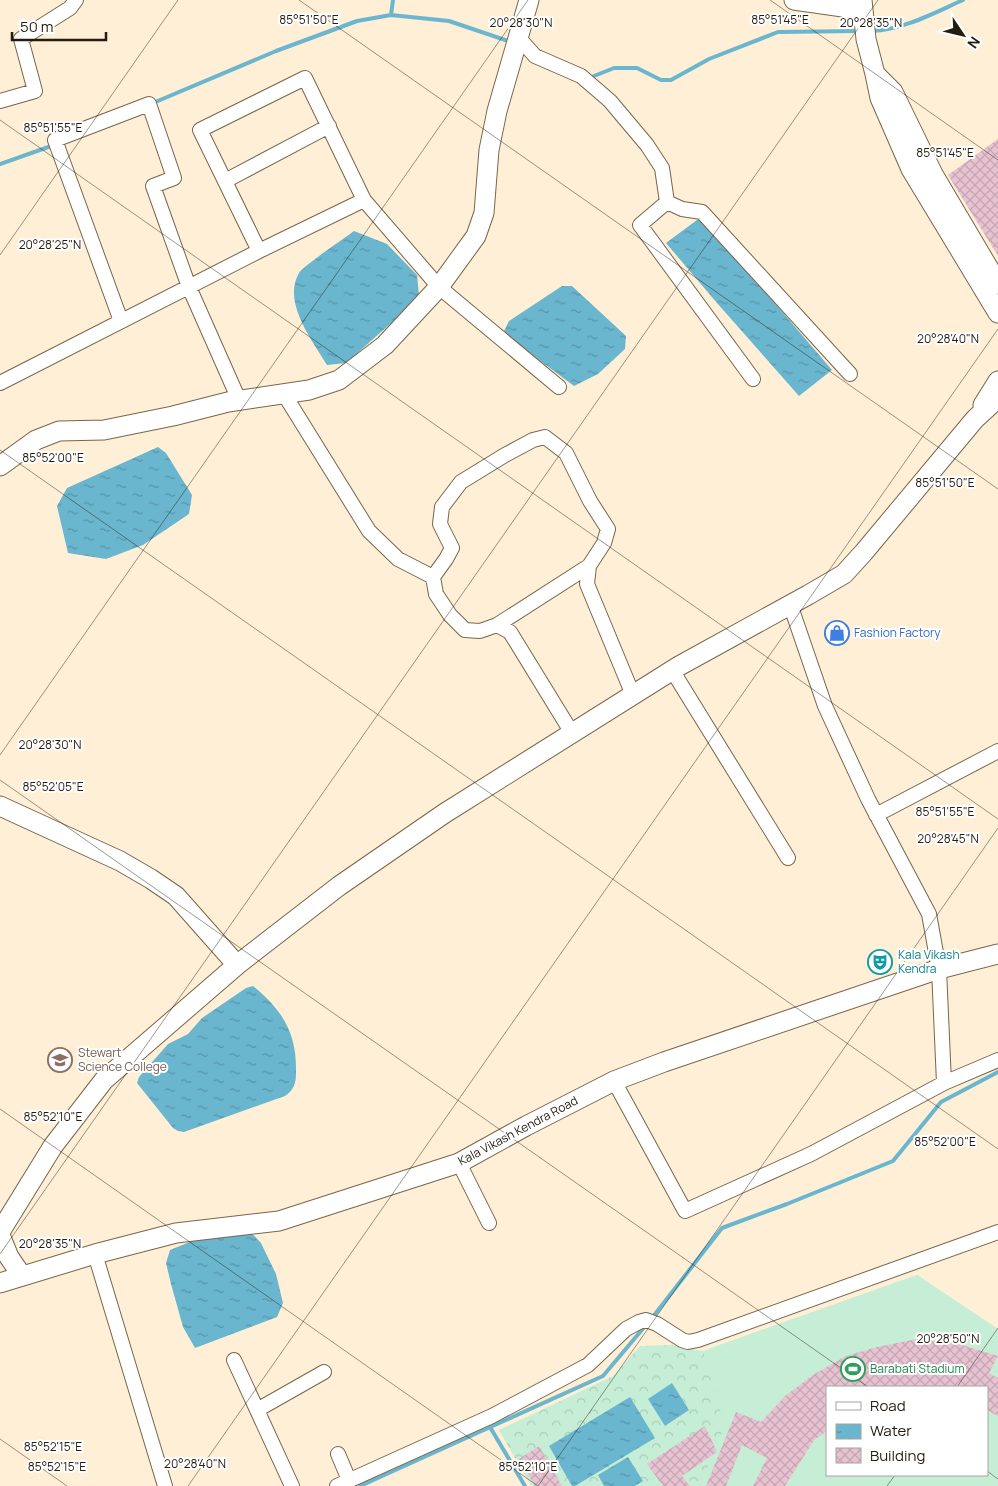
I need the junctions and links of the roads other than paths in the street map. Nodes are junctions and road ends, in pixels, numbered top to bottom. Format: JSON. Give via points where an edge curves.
{"nodes":[{"id":1,"x":76,"y":0,"type":"edge"},
{"id":2,"x":529,"y":0,"type":"edge"},
{"id":3,"x":794,"y":0,"type":"edge"},
{"id":4,"x":864,"y":19,"type":"edge"},
{"id":5,"x":518,"y":37,"type":"junction"},
{"id":6,"x":876,"y":74,"type":"junction"},
{"id":7,"x":0,"y":101,"type":"edge"},
{"id":8,"x":329,"y":126,"type":"junction"},
{"id":9,"x":225,"y":181,"type":"junction"},
{"id":10,"x":364,"y":200,"type":"junction"},
{"id":11,"x":667,"y":202,"type":"junction"},
{"id":12,"x":259,"y":251,"type":"junction"},
{"id":13,"x":998,"y":284,"type":"edge"},
{"id":14,"x":189,"y":286,"type":"junction"},
{"id":15,"x":439,"y":287,"type":"junction"},
{"id":16,"x":996,"y":304,"type":"edge"},
{"id":17,"x":121,"y":321,"type":"junction"},
{"id":18,"x":850,"y":374,"type":"dead end"},
{"id":19,"x":753,"y":379,"type":"dead end"},
{"id":20,"x":998,"y":381,"type":"edge"},
{"id":21,"x":0,"y":383,"type":"edge"},
{"id":22,"x":560,"y":387,"type":"dead end"},
{"id":23,"x":284,"y":394,"type":"junction"},
{"id":24,"x":998,"y":398,"type":"edge"},
{"id":25,"x":239,"y":400,"type":"junction"},
{"id":26,"x":975,"y":419,"type":"junction"},
{"id":27,"x":0,"y":466,"type":"edge"},
{"id":28,"x":588,"y":566,"type":"junction"},
{"id":29,"x":433,"y":577,"type":"junction"},
{"id":30,"x":790,"y":604,"type":"junction"},
{"id":31,"x":497,"y":625,"type":"junction"},
{"id":32,"x":672,"y":670,"type":"junction"},
{"id":33,"x":633,"y":695,"type":"junction"},
{"id":34,"x":572,"y":733,"type":"junction"},
{"id":35,"x":998,"y":751,"type":"edge"},
{"id":36,"x":0,"y":806,"type":"edge"},
{"id":37,"x":876,"y":815,"type":"junction"},
{"id":38,"x":788,"y":858,"type":"dead end"},
{"id":39,"x":998,"y":954,"type":"edge"},
{"id":40,"x":237,"y":964,"type":"junction"},
{"id":41,"x":939,"y":969,"type":"junction"},
{"id":42,"x":998,"y":1060,"type":"edge"},
{"id":43,"x":614,"y":1081,"type":"junction"},
{"id":44,"x":944,"y":1083,"type":"junction"},
{"id":45,"x":459,"y":1163,"type":"junction"},
{"id":46,"x":489,"y":1223,"type":"dead end"},
{"id":47,"x":998,"y":1232,"type":"edge"},
{"id":48,"x":0,"y":1234,"type":"edge"},
{"id":49,"x":95,"y":1254,"type":"junction"},
{"id":50,"x":22,"y":1276,"type":"junction"},
{"id":51,"x":0,"y":1283,"type":"edge"},
{"id":52,"x":234,"y":1360,"type":"dead end"},
{"id":53,"x":324,"y":1372,"type":"dead end"},
{"id":54,"x":257,"y":1410,"type":"junction"},
{"id":55,"x":338,"y":1454,"type":"dead end"},
{"id":56,"x":343,"y":1483,"type":"edge"},
{"id":57,"x":165,"y":1486,"type":"edge"},
{"id":58,"x":292,"y":1486,"type":"edge"}],
"edges":[{"from":1,"to":7,"type":"street","via":[[70,8],[21,39],[35,91]]},
{"from":2,"to":5,"type":"street"},
{"from":3,"to":4,"type":"street","via":[[843,8]]},
{"from":4,"to":6,"type":"street"},
{"from":5,"to":11,"type":"street","via":[[535,56],[581,76],[610,102],[662,168]]},
{"from":5,"to":15,"type":"street","via":[[489,150],[484,213],[476,236]]},
{"from":6,"to":13,"type":"street","via":[[893,92],[932,174]]},
{"from":6,"to":16,"type":"street","via":[[880,98],[911,169]]},
{"from":8,"to":9,"type":"street"},
{"from":8,"to":9,"type":"street","via":[[305,78],[200,130]]},
{"from":8,"to":10,"type":"street"},
{"from":9,"to":12,"type":"street"},
{"from":10,"to":12,"type":"street"},
{"from":10,"to":15,"type":"street"},
{"from":11,"to":18,"type":"street","via":[[682,209],[702,212]]},
{"from":11,"to":19,"type":"street","via":[[640,225]]},
{"from":12,"to":14,"type":"street"},
{"from":14,"to":17,"type":"street"},
{"from":14,"to":17,"type":"street","via":[[152,186],[174,178],[149,104],[55,140]]},
{"from":14,"to":25,"type":"street"},
{"from":15,"to":22,"type":"street"},
{"from":15,"to":23,"type":"street","via":[[385,345],[338,380]]},
{"from":17,"to":21,"type":"street"},
{"from":20,"to":26,"type":"street"},
{"from":23,"to":25,"type":"street"},
{"from":23,"to":29,"type":"street","via":[[369,531],[398,559]]},
{"from":24,"to":26,"type":"street"},
{"from":25,"to":27,"type":"street","via":[[104,430],[59,431],[36,440]]},
{"from":26,"to":30,"type":"street","via":[[844,574]]},
{"from":28,"to":29,"type":"street","via":[[604,543],[608,528],[590,501],[566,453],[545,437],[505,454],[461,482],[442,507],[440,524],[452,548]]},
{"from":28,"to":31,"type":"street"},
{"from":28,"to":33,"type":"street","via":[[587,584]]},
{"from":29,"to":31,"type":"street","via":[[436,594],[465,630],[480,631]]},
{"from":30,"to":32,"type":"street"},
{"from":30,"to":37,"type":"street","via":[[825,706]]},
{"from":31,"to":34,"type":"street","via":[[510,632]]},
{"from":32,"to":33,"type":"street"},
{"from":32,"to":38,"type":"street"},
{"from":33,"to":34,"type":"street"},
{"from":34,"to":40,"type":"street","via":[[445,813],[339,886]]},
{"from":35,"to":37,"type":"street"},
{"from":36,"to":40,"type":"street","via":[[120,861],[151,879],[176,896]]},
{"from":37,"to":41,"type":"street","via":[[929,914]]},
{"from":39,"to":41,"type":"street","name":"Kala Vikash Kendra Road"},
{"from":40,"to":48,"type":"street","via":[[104,1080],[53,1146]]},
{"from":41,"to":43,"type":"street","name":"Kala Vikash Kendra Road"},
{"from":41,"to":44,"type":"street"},
{"from":42,"to":44,"type":"street"},
{"from":43,"to":44,"type":"street","via":[[685,1211],[811,1154]]},
{"from":43,"to":45,"type":"street","name":"Kala Vikash Kendra Road"},
{"from":45,"to":46,"type":"street"},
{"from":45,"to":49,"type":"street","name":"Kala Vikash Kendra Road","via":[[279,1221],[176,1234]]},
{"from":47,"to":56,"type":"street","via":[[698,1340],[688,1342],[658,1324],[646,1320],[638,1322],[626,1329],[588,1365],[492,1416]]},
{"from":48,"to":50,"type":"street","via":[[9,1257]]},
{"from":49,"to":50,"type":"street","name":"Kala Vikash Kendra Road"},
{"from":49,"to":57,"type":"street"},
{"from":50,"to":51,"type":"street","name":"Kala Vikash Kendra Road"},
{"from":52,"to":54,"type":"street"},
{"from":53,"to":54,"type":"street"},
{"from":54,"to":58,"type":"street"},
{"from":55,"to":56,"type":"street"}]}
